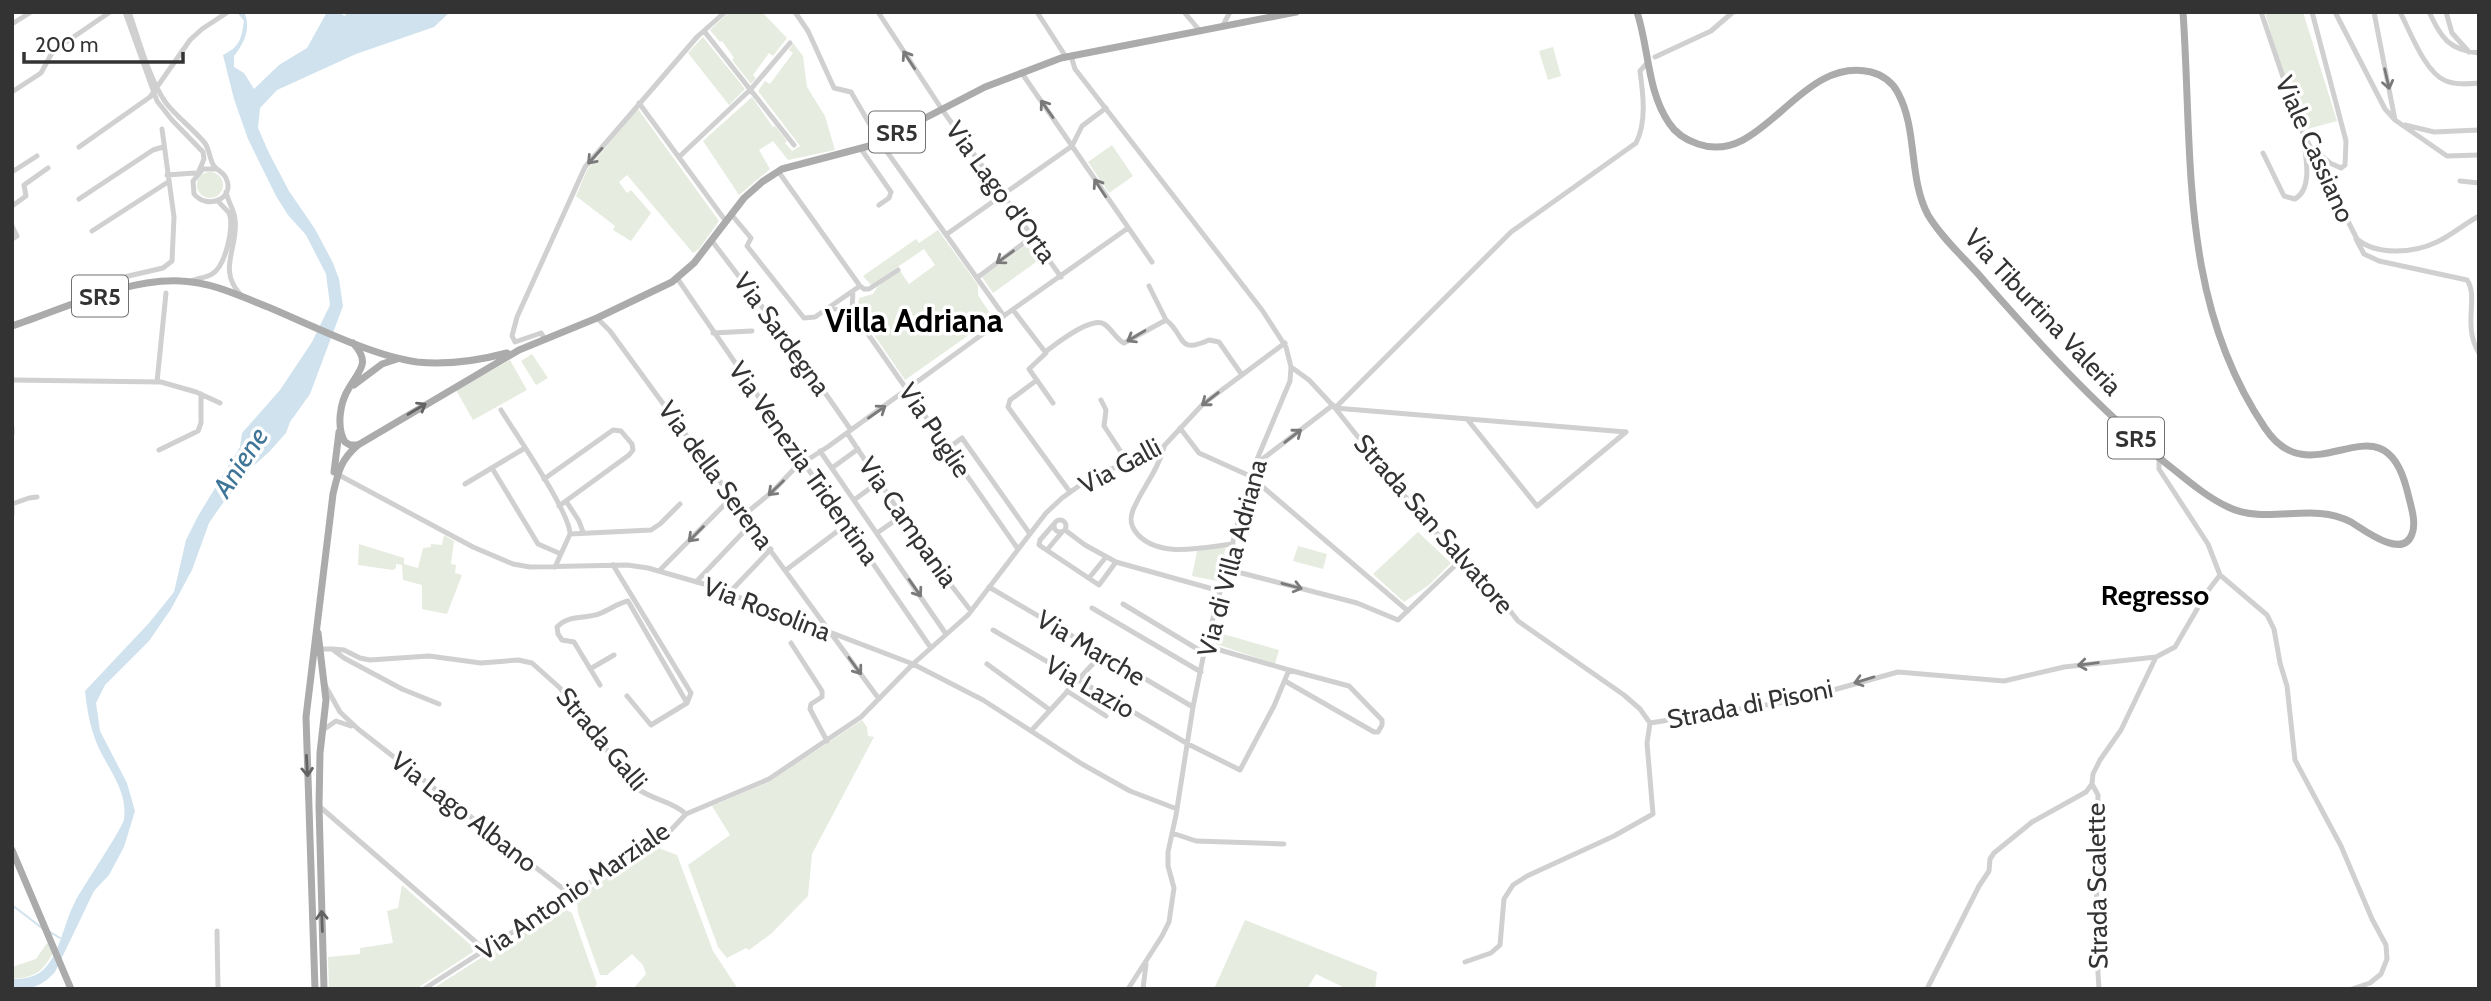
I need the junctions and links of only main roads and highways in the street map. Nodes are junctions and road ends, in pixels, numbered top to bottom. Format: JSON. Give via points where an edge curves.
{"nodes":[{"id":1,"x":1296,"y":12,"type":"edge"},
{"id":2,"x":1637,"y":12,"type":"edge"},
{"id":3,"x":2183,"y":12,"type":"edge"},
{"id":4,"x":12,"y":326,"type":"edge"},
{"id":5,"x":349,"y":340,"type":"junction"},
{"id":6,"x":519,"y":350,"type":"junction"},
{"id":7,"x":400,"y":359,"type":"junction"},
{"id":8,"x":481,"y":360,"type":"junction"},
{"id":9,"x":484,"y":370,"type":"junction"},
{"id":10,"x":346,"y":393,"type":"junction"},
{"id":11,"x":340,"y":423,"type":"junction"},
{"id":12,"x":358,"y":445,"type":"junction"},
{"id":13,"x":333,"y":494,"type":"junction"},
{"id":14,"x":317,"y":625,"type":"junction"},
{"id":15,"x":309,"y":684,"type":"junction"},
{"id":16,"x":324,"y":684,"type":"junction"},
{"id":17,"x":305,"y":729,"type":"junction"},
{"id":18,"x":323,"y":730,"type":"junction"},
{"id":19,"x":13,"y":854,"type":"edge"},
{"id":20,"x":71,"y":989,"type":"edge"},
{"id":21,"x":315,"y":989,"type":"edge"},
{"id":22,"x":324,"y":989,"type":"edge"}],
"edges":[{"from":1,"to":6,"type":"main road","number":"SR5","via":[[1068,56],[941,108],[880,142],[778,171],[756,187],[677,278]]},
{"from":2,"to":3,"type":"main road","name":"Via Tiburtina Valeria","number":"SR5","via":[[1658,104],[1672,128],[1714,148],[1747,139],[1803,92],[1834,75],[1860,71],[1889,81],[1905,111],[1923,204],[1940,232],[2052,357],[2159,459],[2204,493],[2243,513],[2334,516],[2378,539],[2405,543],[2412,535],[2412,515],[2405,483],[2386,453],[2369,445],[2322,456],[2288,451],[2267,432],[2227,360],[2194,232]]},
{"from":4,"to":5,"type":"main road","number":"SR5","via":[[139,285],[190,282],[243,297]]},
{"from":5,"to":7,"type":"main road","number":"SR5"},
{"from":5,"to":10,"type":"main road","via":[[362,358],[361,369]]},
{"from":6,"to":8,"type":"main road","number":"SR5"},
{"from":6,"to":9,"type":"main road","number":"SR5"},
{"from":7,"to":8,"type":"main road","number":"SR5"},
{"from":7,"to":10,"type":"main road","via":[[382,364]]},
{"from":8,"to":9,"type":"main road"},
{"from":12,"to":9,"type":"main road","number":"SR5","one_way":true},
{"from":10,"to":11,"type":"main road"},
{"from":11,"to":12,"type":"main road","via":[[346,443]]},
{"from":11,"to":13,"type":"main road"},
{"from":12,"to":13,"type":"main road","via":[[342,461]]},
{"from":13,"to":14,"type":"main road"},
{"from":14,"to":15,"type":"main road"},
{"from":14,"to":16,"type":"main road"},
{"from":15,"to":16,"type":"main road","via":[[317,679]]},
{"from":15,"to":17,"type":"main road"},
{"from":16,"to":18,"type":"main road"},
{"from":17,"to":18,"type":"main road","via":[[312,734]]},
{"from":17,"to":21,"type":"main road","one_way":true},
{"from":22,"to":18,"type":"main road","one_way":true,"via":[[319,807]]},
{"from":19,"to":20,"type":"main road"}]}
